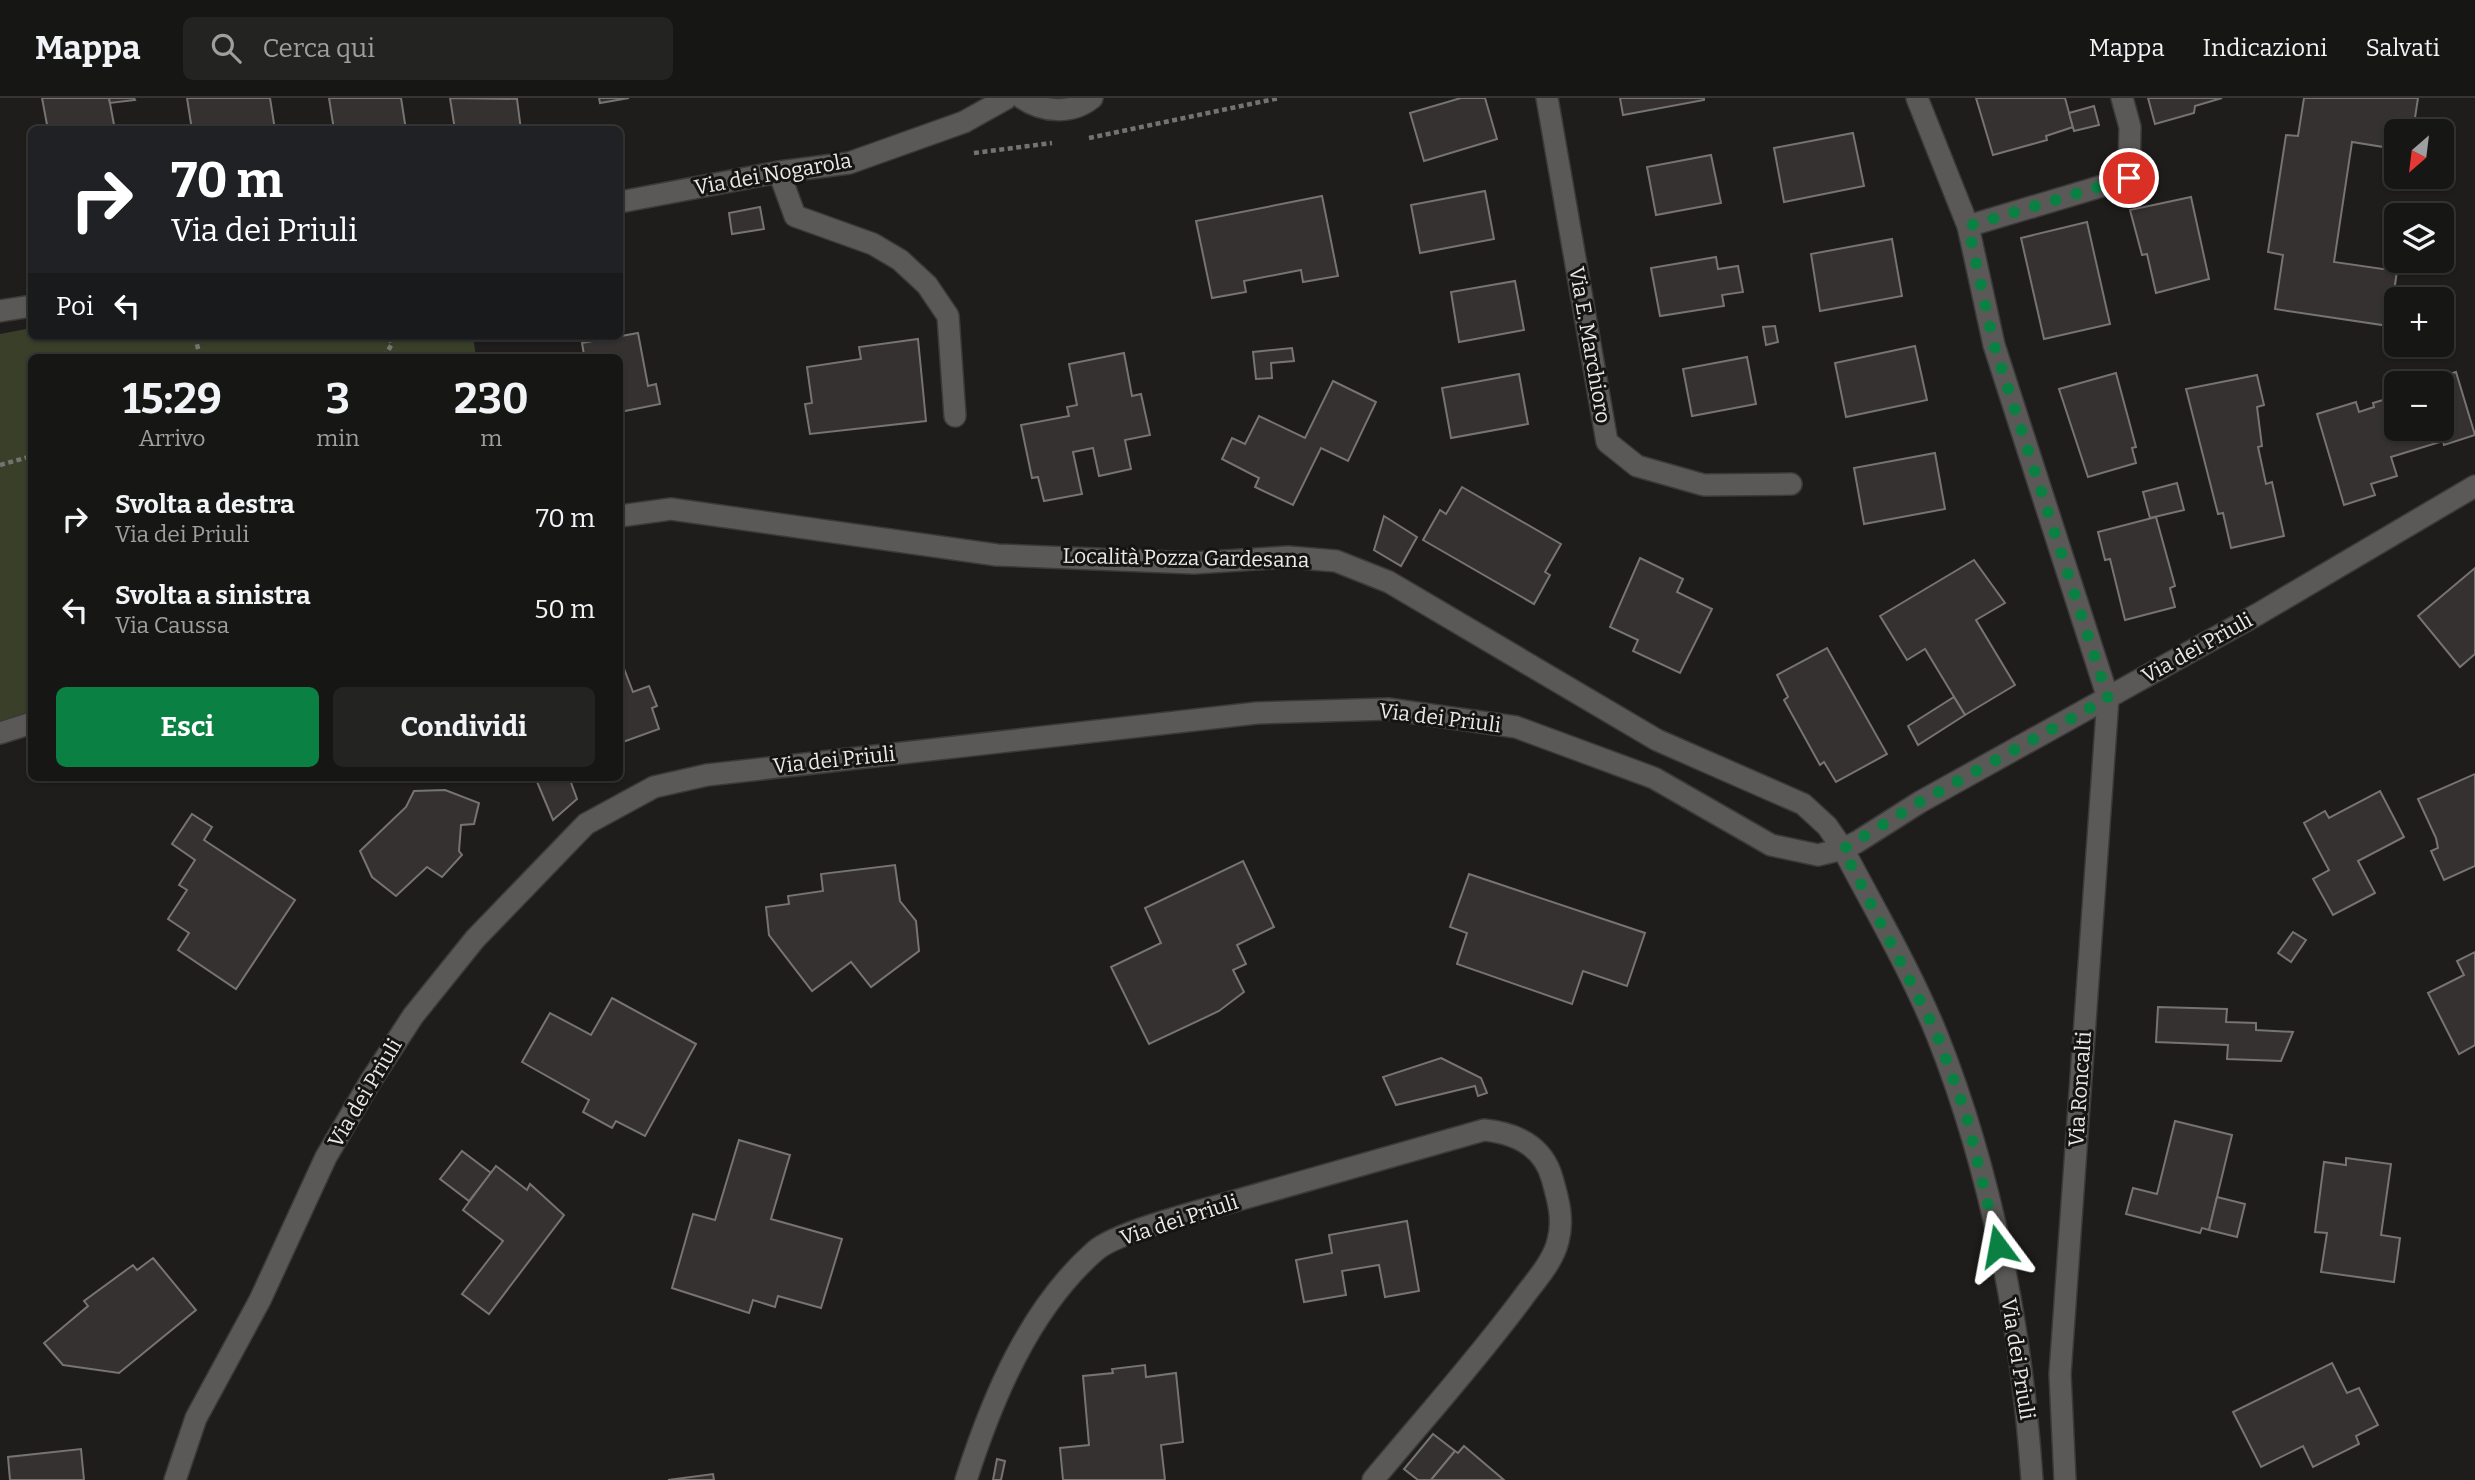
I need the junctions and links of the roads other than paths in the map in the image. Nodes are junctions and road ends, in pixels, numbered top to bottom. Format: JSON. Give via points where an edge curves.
{"nodes":[{"id":1,"x":977,"y":98,"type":"edge"},
{"id":2,"x":1007,"y":98,"type":"edge"},
{"id":3,"x":1022,"y":98,"type":"edge"},
{"id":4,"x":1092,"y":98,"type":"edge"},
{"id":5,"x":1546,"y":98,"type":"edge"},
{"id":6,"x":1917,"y":98,"type":"edge"},
{"id":7,"x":2122,"y":98,"type":"edge"},
{"id":8,"x":964,"y":122,"type":"junction"},
{"id":9,"x":779,"y":172,"type":"junction"},
{"id":10,"x":623,"y":201,"type":"edge"},
{"id":11,"x":1968,"y":226,"type":"junction"},
{"id":12,"x":28,"y":307,"type":"edge"},
{"id":13,"x":0,"y":311,"type":"edge"},
{"id":14,"x":955,"y":416,"type":"dead end"},
{"id":15,"x":1791,"y":484,"type":"dead end"},
{"id":16,"x":2475,"y":486,"type":"edge"},
{"id":17,"x":623,"y":516,"type":"edge"},
{"id":18,"x":2108,"y":698,"type":"junction"},
{"id":19,"x":28,"y":724,"type":"edge"},
{"id":20,"x":0,"y":733,"type":"edge"},
{"id":21,"x":1843,"y":849,"type":"junction"},
{"id":22,"x":176,"y":1480,"type":"edge"},
{"id":23,"x":966,"y":1480,"type":"edge"},
{"id":24,"x":1373,"y":1480,"type":"edge"},
{"id":25,"x":2032,"y":1480,"type":"edge"},
{"id":26,"x":2065,"y":1480,"type":"edge"}],
"edges":[{"from":1,"to":8,"type":"street"},
{"from":2,"to":8,"type":"street","name":"Via dei Nogarola"},
{"from":3,"to":4,"type":"street","via":[[1050,110],[1069,109]]},
{"from":5,"to":15,"type":"street","name":"Via E. Marchioro","via":[[1607,442],[1637,466],[1704,485]]},
{"from":6,"to":11,"type":"street"},
{"from":7,"to":11,"type":"street","via":[[2130,127],[2129,178]]},
{"from":8,"to":9,"type":"street","name":"Via dei Nogarola","via":[[849,163]]},
{"from":9,"to":10,"type":"street","name":"Via dei Nogarola"},
{"from":9,"to":14,"type":"street","via":[[795,216],[873,244],[900,260],[927,285],[948,316]]},
{"from":11,"to":18,"type":"street","via":[[1994,345]]},
{"from":12,"to":13,"type":"street"},
{"from":16,"to":18,"type":"street","name":"Via dei Priuli"},
{"from":17,"to":21,"type":"street","name":"Località Pozza Gardesana","via":[[671,509],[997,555],[1194,563],[1288,557],[1336,561],[1389,582],[1657,740],[1803,804]]},
{"from":18,"to":21,"type":"street","name":"Via dei Priuli"},
{"from":18,"to":26,"type":"street","name":"Via Roncalti","via":[[2060,1374]]},
{"from":19,"to":20,"type":"street"},
{"from":21,"to":22,"type":"street","name":"Via dei Priuli","via":[[1818,855],[1771,845],[1654,778],[1516,727],[1388,709],[1257,713],[707,775],[654,787],[586,824],[475,939],[413,1016],[326,1157],[260,1300],[196,1418]]},
{"from":21,"to":25,"type":"street","name":"Via dei Priuli","via":[[1936,1032],[1966,1114],[2017,1335]]},
{"from":23,"to":24,"type":"street","name":"Via dei Priuli","via":[[1007,1373],[1063,1286],[1097,1249],[1163,1221],[1484,1130],[1508,1132],[1539,1151],[1549,1167],[1562,1214],[1558,1241],[1546,1266],[1498,1331]]}]}
